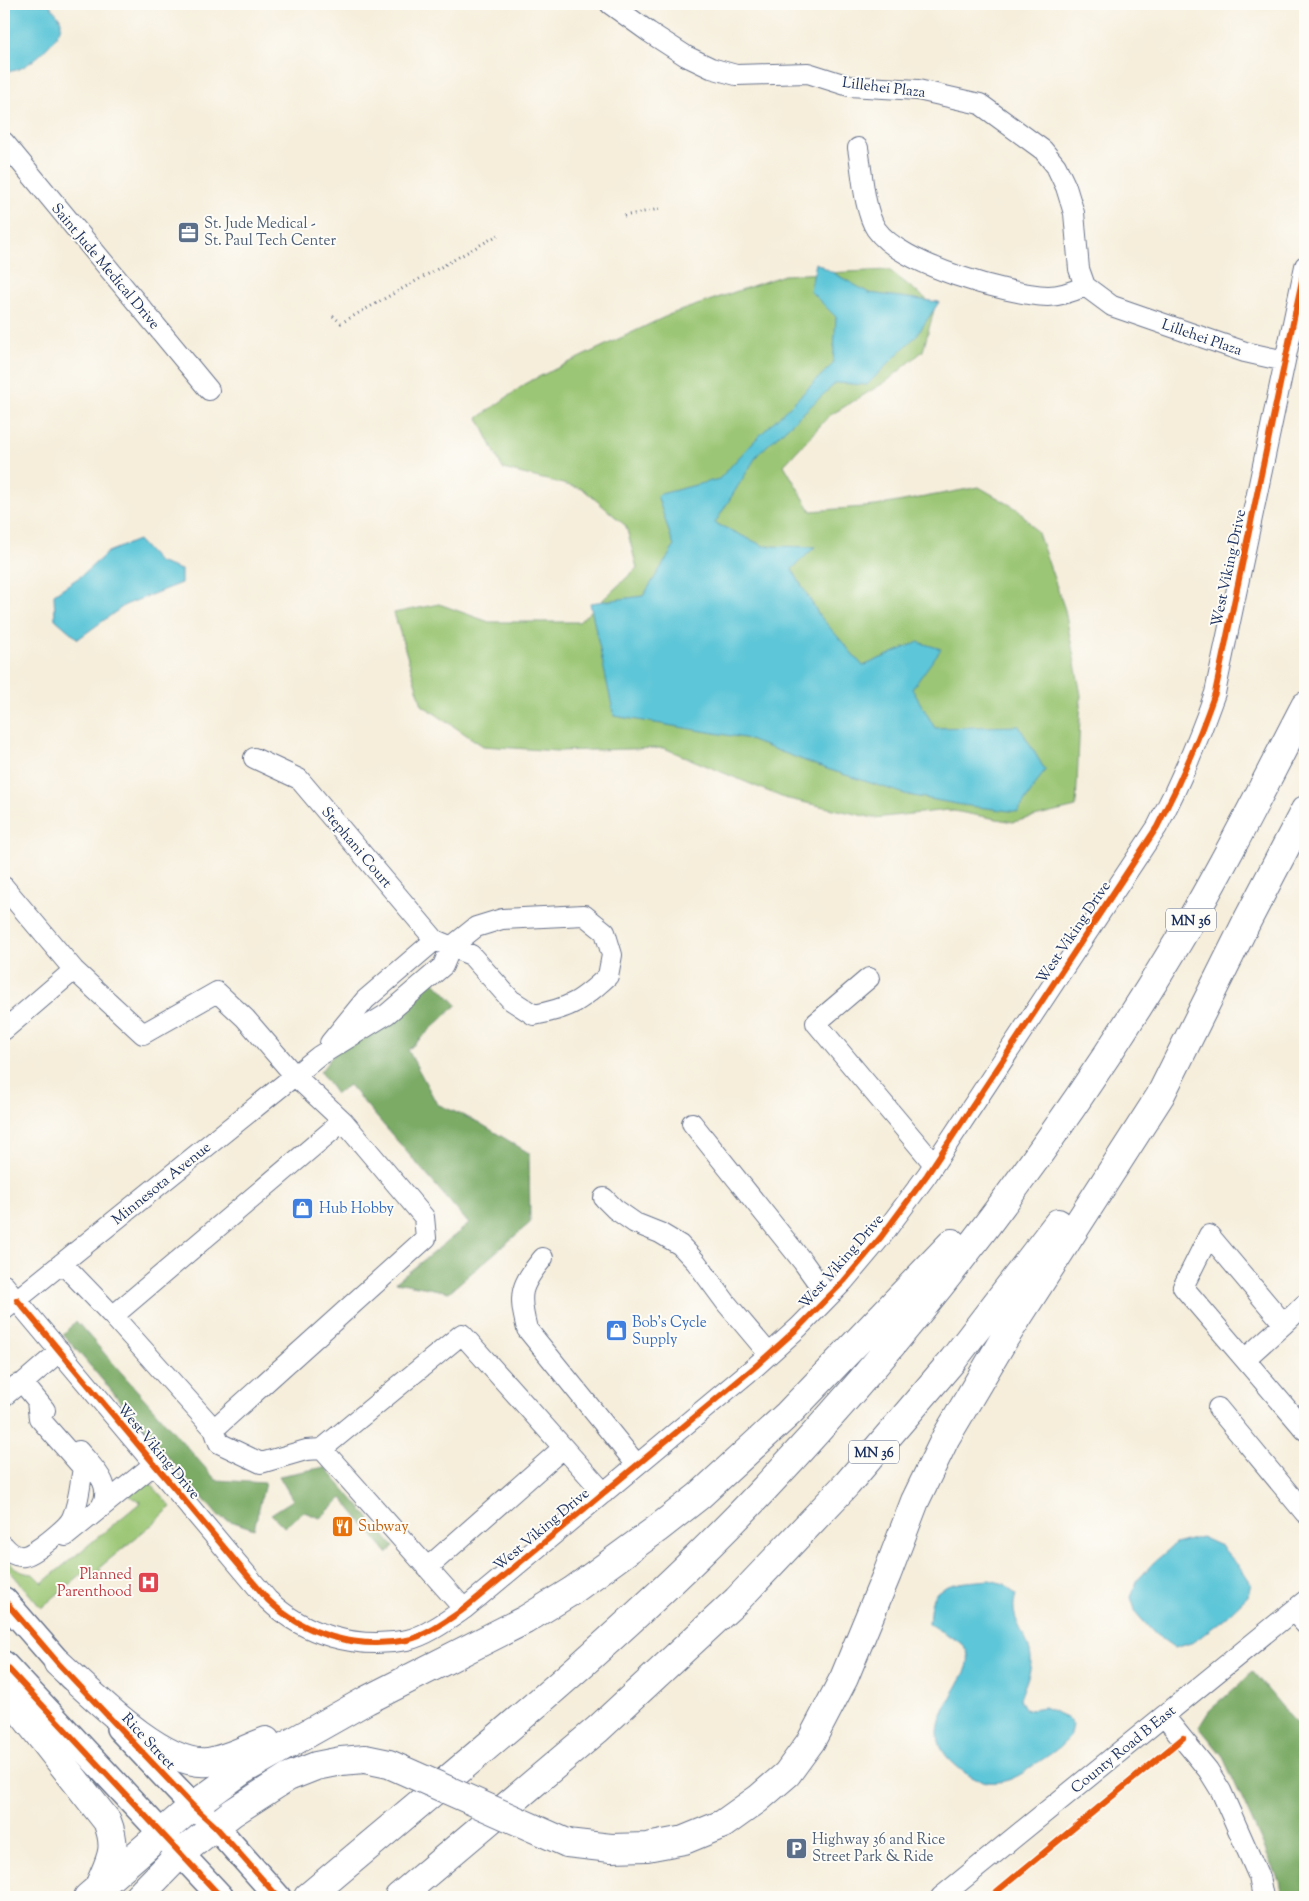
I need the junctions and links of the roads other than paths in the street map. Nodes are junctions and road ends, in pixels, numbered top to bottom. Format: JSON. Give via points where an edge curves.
{"nodes":[{"id":1,"x":610,"y":4,"type":"edge"},
{"id":2,"x":4,"y":142,"type":"edge"},
{"id":3,"x":858,"y":148,"type":"dead end"},
{"id":4,"x":1305,"y":266,"type":"edge"},
{"id":5,"x":1085,"y":286,"type":"junction"},
{"id":6,"x":1285,"y":361,"type":"junction"},
{"id":7,"x":209,"y":390,"type":"dead end"},
{"id":8,"x":1305,"y":706,"type":"edge"},
{"id":9,"x":254,"y":758,"type":"dead end"},
{"id":10,"x":1305,"y":810,"type":"edge"},
{"id":11,"x":4,"y":887,"type":"edge"},
{"id":12,"x":1248,"y":919,"type":"junction"},
{"id":13,"x":443,"y":943,"type":"junction"},
{"id":14,"x":74,"y":970,"type":"junction"},
{"id":15,"x":869,"y":978,"type":"dead end"},
{"id":16,"x":4,"y":1030,"type":"edge"},
{"id":17,"x":295,"y":1076,"type":"junction"},
{"id":18,"x":343,"y":1121,"type":"junction"},
{"id":19,"x":692,"y":1123,"type":"dead end"},
{"id":20,"x":1060,"y":1123,"type":"junction"},
{"id":21,"x":934,"y":1164,"type":"junction"},
{"id":22,"x":604,"y":1198,"type":"dead end"},
{"id":23,"x":543,"y":1258,"type":"dead end"},
{"id":24,"x":62,"y":1263,"type":"junction"},
{"id":25,"x":828,"y":1297,"type":"junction"},
{"id":26,"x":8,"y":1298,"type":"edge"},
{"id":27,"x":1305,"y":1304,"type":"edge"},
{"id":28,"x":113,"y":1316,"type":"junction"},
{"id":29,"x":1284,"y":1324,"type":"junction"},
{"id":30,"x":60,"y":1351,"type":"junction"},
{"id":31,"x":769,"y":1354,"type":"junction"},
{"id":32,"x":1245,"y":1359,"type":"junction"},
{"id":33,"x":23,"y":1383,"type":"junction"},
{"id":34,"x":4,"y":1396,"type":"edge"},
{"id":35,"x":37,"y":1401,"type":"junction"},
{"id":36,"x":1218,"y":1408,"type":"dead end"},
{"id":37,"x":214,"y":1430,"type":"junction"},
{"id":38,"x":1305,"y":1430,"type":"edge"},
{"id":39,"x":322,"y":1448,"type":"junction"},
{"id":40,"x":564,"y":1448,"type":"junction"},
{"id":41,"x":149,"y":1460,"type":"junction"},
{"id":42,"x":636,"y":1465,"type":"junction"},
{"id":43,"x":101,"y":1478,"type":"junction"},
{"id":44,"x":604,"y":1493,"type":"junction"},
{"id":45,"x":101,"y":1507,"type":"junction"},
{"id":46,"x":1305,"y":1513,"type":"edge"},
{"id":47,"x":4,"y":1546,"type":"edge"},
{"id":48,"x":52,"y":1549,"type":"dead end"},
{"id":49,"x":427,"y":1568,"type":"junction"},
{"id":50,"x":4,"y":1600,"type":"edge"},
{"id":51,"x":464,"y":1609,"type":"junction"},
{"id":52,"x":1302,"y":1615,"type":"edge"},
{"id":53,"x":1305,"y":1638,"type":"edge"},
{"id":54,"x":58,"y":1663,"type":"junction"},
{"id":55,"x":4,"y":1664,"type":"edge"},
{"id":56,"x":4,"y":1690,"type":"edge"},
{"id":57,"x":367,"y":1700,"type":"junction"},
{"id":58,"x":1164,"y":1716,"type":"junction"},
{"id":59,"x":193,"y":1806,"type":"junction"},
{"id":60,"x":215,"y":1826,"type":"junction"},
{"id":61,"x":162,"y":1833,"type":"junction"},
{"id":62,"x":180,"y":1854,"type":"junction"},
{"id":63,"x":272,"y":1890,"type":"edge"},
{"id":64,"x":93,"y":1892,"type":"edge"},
{"id":65,"x":138,"y":1897,"type":"edge"},
{"id":66,"x":221,"y":1897,"type":"edge"},
{"id":67,"x":308,"y":1897,"type":"edge"},
{"id":68,"x":399,"y":1897,"type":"edge"},
{"id":69,"x":941,"y":1897,"type":"edge"},
{"id":70,"x":1263,"y":1897,"type":"edge"}],
"edges":[{"from":1,"to":5,"type":"street","name":"Lillehei Plaza","via":[[686,56],[736,75],[808,73],[849,86],[918,90],[980,104],[1042,150],[1056,166],[1074,213],[1079,269]]},
{"from":2,"to":7,"type":"street","name":"Saint Jude Medical Drive"},
{"from":3,"to":5,"type":"street","via":[[869,213],[877,230],[908,255],[964,278],[1018,292],[1050,296]]},
{"from":4,"to":6,"type":"street","name":"West Viking Drive"},
{"from":5,"to":6,"type":"street","name":"Lillehei Plaza","via":[[1112,306],[1245,352]]},
{"from":6,"to":21,"type":"street","name":"West Viking Drive","via":[[1214,693],[1188,764],[1157,827]]},
{"from":8,"to":20,"type":"highway","number":"MN 36","via":[[1180,940]]},
{"from":9,"to":13,"type":"street","name":"Stephani Court","via":[[299,779]]},
{"from":10,"to":12,"type":"highway","number":"MN 36"},
{"from":11,"to":14,"type":"street"},
{"from":12,"to":60,"type":"highway","bridge":true,"via":[[1160,1096],[1004,1339],[946,1437],[915,1501],[844,1678],[811,1740],[787,1774],[722,1824],[684,1840],[647,1847],[611,1848],[567,1843],[389,1764],[365,1759],[316,1766],[288,1776]]},
{"from":12,"to":68,"type":"highway","number":"MN 36","via":[[1168,1058],[1052,1233],[953,1360],[865,1463],[736,1600],[683,1650],[598,1729]]},
{"from":13,"to":13,"type":"street","via":[[471,955],[510,1000],[534,1015],[582,1000],[608,976],[612,955],[605,932],[584,915],[502,919]]},
{"from":13,"to":17,"type":"street","name":"Minnesota Avenue","via":[[443,966],[387,1014],[319,1056]]},
{"from":14,"to":16,"type":"street"},
{"from":14,"to":17,"type":"street","via":[[143,1034],[217,992],[245,1018]]},
{"from":15,"to":21,"type":"street","via":[[816,1024]]},
{"from":17,"to":18,"type":"street"},
{"from":17,"to":24,"type":"street","name":"Minnesota Avenue"},
{"from":18,"to":28,"type":"street"},
{"from":18,"to":37,"type":"street","via":[[424,1217],[426,1238]]},
{"from":19,"to":25,"type":"street"},
{"from":20,"to":57,"type":"highway","via":[[953,1242],[788,1414],[699,1496],[616,1560],[525,1620]]},
{"from":20,"to":67,"type":"highway","number":"MN 36","via":[[994,1215],[893,1342],[766,1487],[560,1685]]},
{"from":21,"to":25,"type":"street","name":"West Viking Drive","via":[[881,1238]]},
{"from":22,"to":31,"type":"street","via":[[635,1223],[680,1245]]},
{"from":23,"to":42,"type":"street","via":[[527,1278],[520,1304],[527,1329]]},
{"from":24,"to":26,"type":"street","name":"Minnesota Avenue"},
{"from":24,"to":28,"type":"street"},
{"from":25,"to":31,"type":"street","name":"West Viking Drive"},
{"from":26,"to":30,"type":"street","name":"West Viking Drive"},
{"from":27,"to":29,"type":"street"},
{"from":28,"to":37,"type":"street"},
{"from":29,"to":32,"type":"street"},
{"from":29,"to":32,"type":"street","via":[[1209,1235],[1184,1287]]},
{"from":30,"to":33,"type":"street"},
{"from":30,"to":41,"type":"street","name":"West Viking Drive"},
{"from":31,"to":42,"type":"street","name":"West Viking Drive"},
{"from":32,"to":38,"type":"street"},
{"from":33,"to":34,"type":"street"},
{"from":33,"to":35,"type":"street"},
{"from":35,"to":43,"type":"street"},
{"from":35,"to":47,"type":"street","via":[[39,1418],[83,1468],[75,1508],[68,1524],[31,1554],[22,1557],[10,1553]]},
{"from":36,"to":46,"type":"street"},
{"from":37,"to":39,"type":"street","via":[[219,1443],[261,1463]]},
{"from":39,"to":40,"type":"street","via":[[462,1334]]},
{"from":39,"to":49,"type":"street"},
{"from":40,"to":44,"type":"street"},
{"from":40,"to":49,"type":"street"},
{"from":41,"to":43,"type":"street","via":[[118,1479]]},
{"from":41,"to":45,"type":"street"},
{"from":41,"to":51,"type":"street","name":"West Viking Drive","via":[[268,1600],[289,1618],[314,1631],[342,1640],[408,1640],[437,1627]]},
{"from":42,"to":44,"type":"street","name":"West Viking Drive"},
{"from":43,"to":45,"type":"street","via":[[106,1492]]},
{"from":44,"to":51,"type":"street","name":"West Viking Drive"},
{"from":45,"to":48,"type":"street"},
{"from":49,"to":51,"type":"street"},
{"from":50,"to":54,"type":"main road","name":"Rice Street"},
{"from":52,"to":53,"type":"street","via":[[1302,1635]]},
{"from":52,"to":58,"type":"street","name":"County Road B East"},
{"from":54,"to":57,"type":"highway","via":[[125,1723],[170,1753],[208,1762]]},
{"from":54,"to":59,"type":"main road","name":"Rice Street"},
{"from":55,"to":61,"type":"main road"},
{"from":56,"to":64,"type":"highway","via":[[107,1821],[113,1853]]},
{"from":57,"to":59,"type":"highway","via":[[243,1770]]},
{"from":58,"to":69,"type":"street","name":"County Road B East"},
{"from":58,"to":70,"type":"street","via":[[1221,1791],[1260,1877]]},
{"from":59,"to":60,"type":"main road","name":"Rice Street"},
{"from":59,"to":61,"type":"highway"},
{"from":60,"to":62,"type":"highway"},
{"from":60,"to":63,"type":"main road","name":"Rice Street"},
{"from":61,"to":62,"type":"main road"},
{"from":61,"to":64,"type":"highway"},
{"from":62,"to":65,"type":"highway"},
{"from":62,"to":66,"type":"main road"}]}
